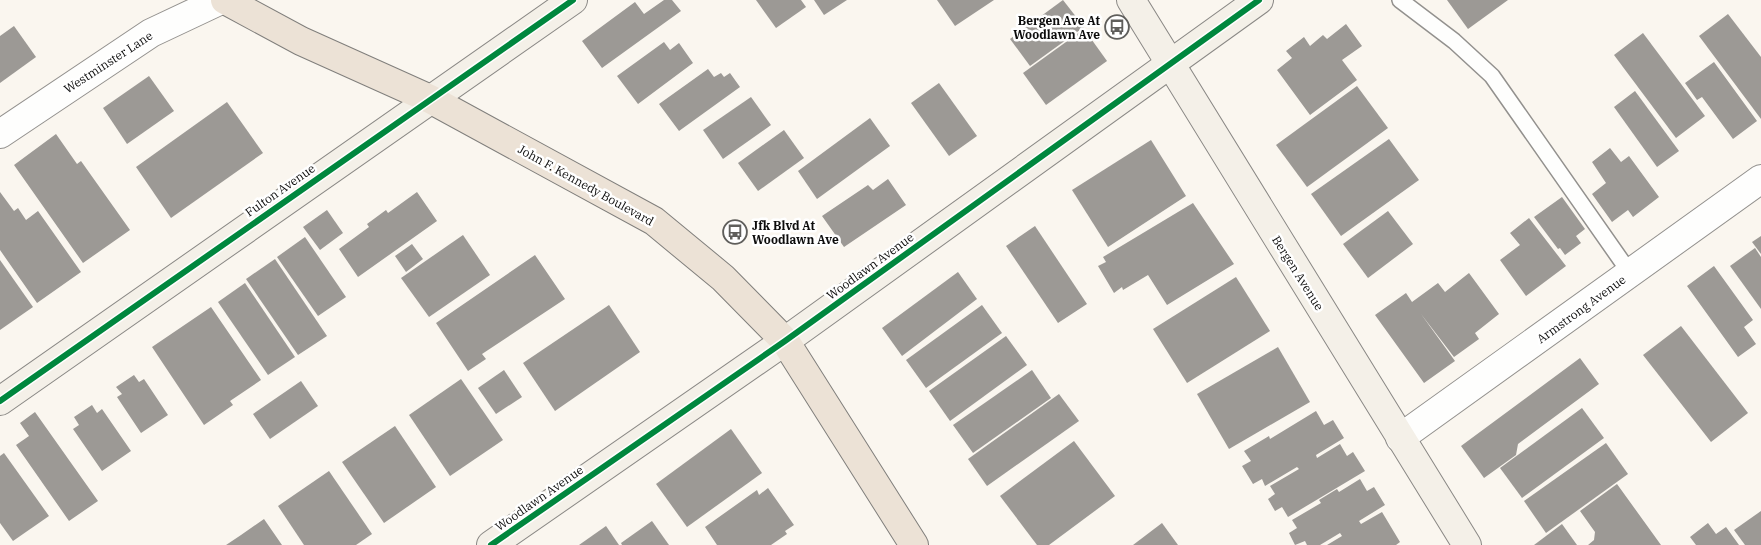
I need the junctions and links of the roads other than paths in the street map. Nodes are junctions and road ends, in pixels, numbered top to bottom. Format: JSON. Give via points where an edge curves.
{"nodes":[{"id":1,"x":221,"y":0,"type":"edge"},
{"id":2,"x":225,"y":0,"type":"edge"},
{"id":3,"x":573,"y":0,"type":"edge"},
{"id":4,"x":1131,"y":0,"type":"edge"},
{"id":5,"x":1259,"y":0,"type":"edge"},
{"id":6,"x":1400,"y":0,"type":"edge"},
{"id":7,"x":1170,"y":64,"type":"junction"},
{"id":8,"x":430,"y":99,"type":"junction"},
{"id":9,"x":0,"y":134,"type":"edge"},
{"id":10,"x":1761,"y":178,"type":"edge"},
{"id":11,"x":1630,"y":273,"type":"junction"},
{"id":12,"x":784,"y":341,"type":"junction"},
{"id":13,"x":0,"y":400,"type":"edge"},
{"id":14,"x":1400,"y":438,"type":"junction"},
{"id":15,"x":492,"y":545,"type":"edge"},
{"id":16,"x":914,"y":545,"type":"edge"},
{"id":17,"x":1466,"y":545,"type":"edge"}],
"edges":[{"from":1,"to":9,"type":"street","name":"Westminster Lane","via":[[151,33]]},
{"from":2,"to":8,"type":"main road","name":"John F. Kennedy Boulevard","via":[[301,41]]},
{"from":3,"to":8,"type":"street","name":"Fulton Avenue"},
{"from":4,"to":7,"type":"street","name":"Bergen Avenue"},
{"from":5,"to":7,"type":"street","name":"Woodlawn Avenue"},
{"from":6,"to":11,"type":"lane","via":[[1454,41],[1492,76]]},
{"from":7,"to":12,"type":"street","name":"Woodlawn Avenue"},
{"from":7,"to":14,"type":"street","name":"Bergen Avenue"},
{"from":8,"to":12,"type":"main road","name":"John F. Kennedy Boulevard","via":[[654,221],[723,278]]},
{"from":8,"to":13,"type":"street","name":"Fulton Avenue"},
{"from":10,"to":11,"type":"street","name":"Armstrong Avenue"},
{"from":11,"to":14,"type":"street","name":"Armstrong Avenue"},
{"from":12,"to":15,"type":"street","name":"Woodlawn Avenue"},
{"from":12,"to":16,"type":"main road","name":"John F. Kennedy Boulevard"},
{"from":14,"to":17,"type":"street","name":"Bergen Avenue"}]}
